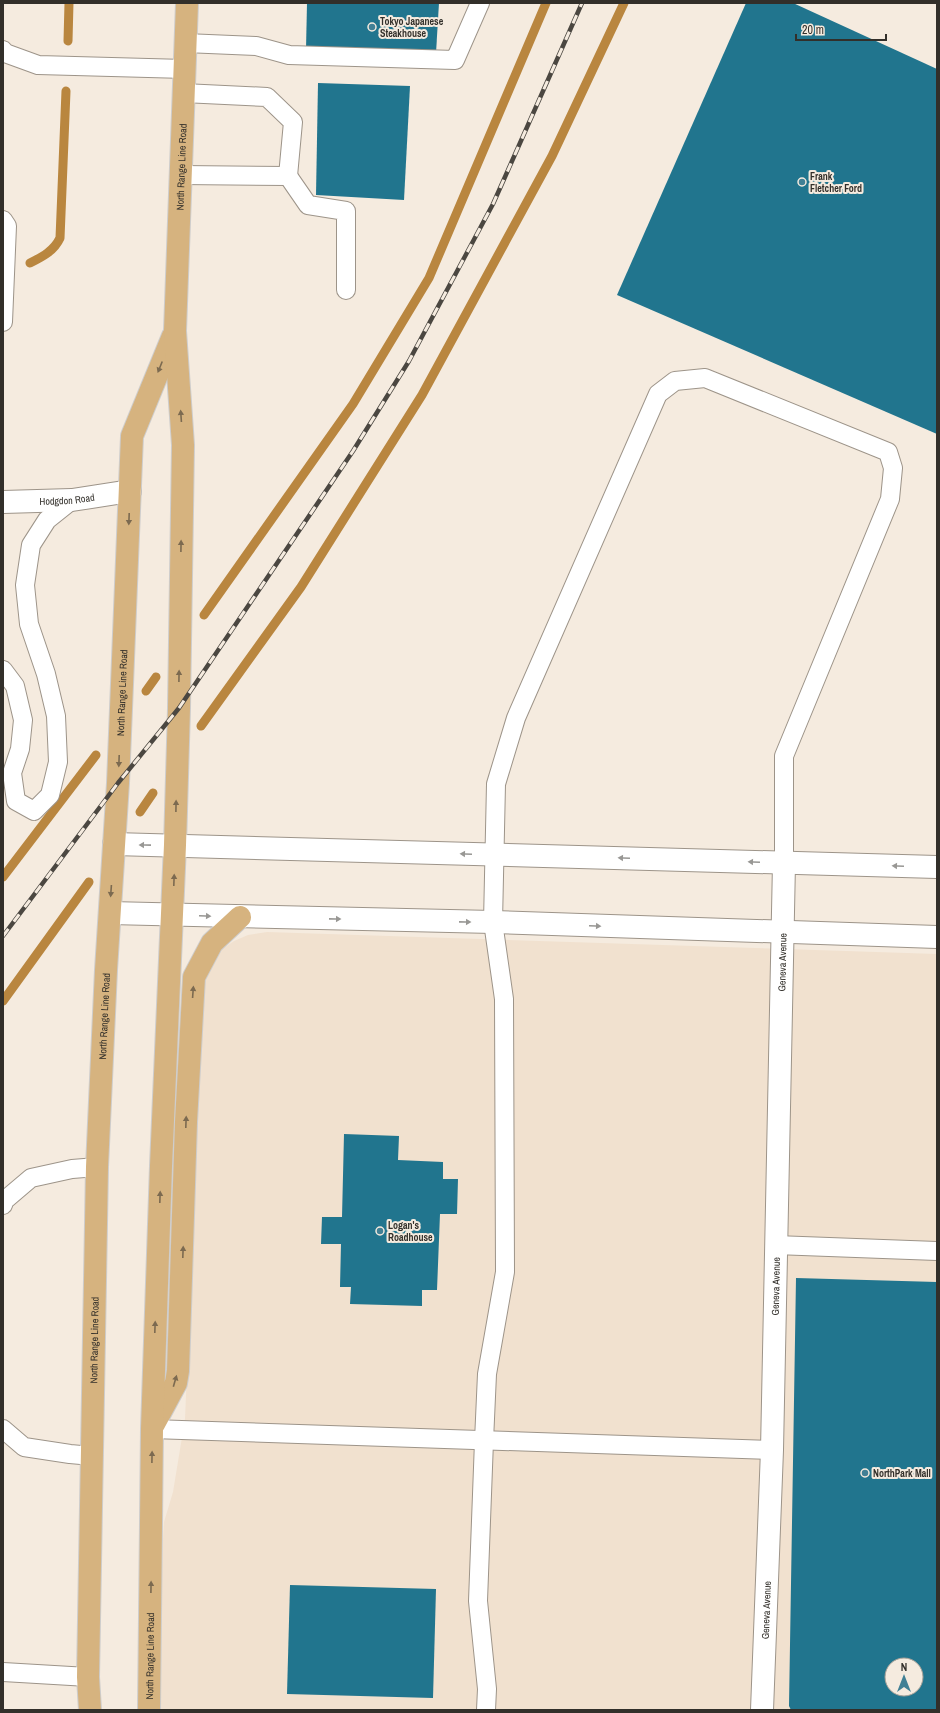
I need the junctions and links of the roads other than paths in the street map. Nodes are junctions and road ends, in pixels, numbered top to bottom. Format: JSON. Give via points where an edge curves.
{"nodes":[{"id":1,"x":187,"y":3,"type":"edge"},
{"id":2,"x":480,"y":3,"type":"edge"},
{"id":3,"x":185,"y":43,"type":"junction"},
{"id":4,"x":3,"y":50,"type":"edge"},
{"id":5,"x":185,"y":69,"type":"junction"},
{"id":6,"x":183,"y":92,"type":"junction"},
{"id":7,"x":181,"y":175,"type":"junction"},
{"id":8,"x":288,"y":176,"type":"junction"},
{"id":9,"x":3,"y":220,"type":"edge"},
{"id":10,"x":346,"y":290,"type":"dead end"},
{"id":11,"x":3,"y":322,"type":"edge"},
{"id":12,"x":175,"y":331,"type":"junction"},
{"id":13,"x":130,"y":491,"type":"junction"},
{"id":14,"x":72,"y":500,"type":"junction"},
{"id":15,"x":3,"y":502,"type":"edge"},
{"id":16,"x":3,"y":670,"type":"edge"},
{"id":17,"x":114,"y":844,"type":"junction"},
{"id":18,"x":175,"y":845,"type":"junction"},
{"id":19,"x":493,"y":855,"type":"junction"},
{"id":20,"x":784,"y":863,"type":"junction"},
{"id":21,"x":937,"y":867,"type":"edge"},
{"id":22,"x":110,"y":913,"type":"junction"},
{"id":23,"x":172,"y":914,"type":"junction"},
{"id":24,"x":240,"y":917,"type":"junction"},
{"id":25,"x":493,"y":922,"type":"junction"},
{"id":26,"x":784,"y":932,"type":"junction"},
{"id":27,"x":937,"y":937,"type":"edge"},
{"id":28,"x":97,"y":1167,"type":"junction"},
{"id":29,"x":3,"y":1205,"type":"edge"},
{"id":30,"x":775,"y":1246,"type":"junction"},
{"id":31,"x":937,"y":1251,"type":"edge"},
{"id":32,"x":152,"y":1428,"type":"junction"},
{"id":33,"x":3,"y":1429,"type":"edge"},
{"id":34,"x":484,"y":1441,"type":"junction"},
{"id":35,"x":772,"y":1450,"type":"junction"},
{"id":36,"x":92,"y":1456,"type":"junction"},
{"id":37,"x":3,"y":1672,"type":"edge"},
{"id":38,"x":88,"y":1677,"type":"junction"},
{"id":39,"x":90,"y":1710,"type":"edge"},
{"id":40,"x":150,"y":1710,"type":"edge"},
{"id":41,"x":486,"y":1710,"type":"edge"},
{"id":42,"x":762,"y":1710,"type":"edge"}],
"edges":[{"from":1,"to":3,"type":"main road","name":"North Range Line Road"},
{"from":2,"to":3,"type":"lane","via":[[454,60],[289,55],[256,46]]},
{"from":3,"to":5,"type":"main road","name":"North Range Line Road"},
{"from":4,"to":5,"type":"lane","via":[[38,65]]},
{"from":5,"to":6,"type":"main road","name":"North Range Line Road"},
{"from":6,"to":7,"type":"main road","name":"North Range Line Road"},
{"from":6,"to":8,"type":"lane","via":[[267,96],[293,122]]},
{"from":7,"to":8,"type":"lane"},
{"from":7,"to":12,"type":"main road","name":"North Range Line Road"},
{"from":8,"to":10,"type":"lane","via":[[308,205],[346,211]]},
{"from":9,"to":11,"type":"lane","via":[[7,226]]},
{"from":12,"to":13,"type":"main road","name":"North Range Line Road","one_way":true,"via":[[132,436]]},
{"from":18,"to":12,"type":"main road","name":"North Range Line Road","one_way":true,"via":[[183,445]]},
{"from":13,"to":14,"type":"street","name":"Hodgdon Road"},
{"from":13,"to":17,"type":"main road","name":"North Range Line Road","one_way":true},
{"from":14,"to":15,"type":"street","name":"Hodgdon Road"},
{"from":14,"to":16,"type":"lane","via":[[47,520],[31,545],[25,585],[29,624],[46,674],[56,716],[58,762],[50,795],[34,811],[16,801],[12,772],[20,749],[23,720],[15,686]]},
{"from":18,"to":17,"type":"street","one_way":true},
{"from":17,"to":22,"type":"main road","name":"North Range Line Road","one_way":true},
{"from":19,"to":18,"type":"street","one_way":true},
{"from":23,"to":18,"type":"main road","name":"North Range Line Road","one_way":true},
{"from":20,"to":19,"type":"street","one_way":true},
{"from":19,"to":20,"type":"lane","via":[[496,784],[516,718],[658,394],[676,381],[705,378],[888,452],[893,468],[890,499],[784,756]]},
{"from":19,"to":25,"type":"lane"},
{"from":21,"to":20,"type":"street","one_way":true},
{"from":20,"to":26,"type":"street","name":"Geneva Avenue"},
{"from":22,"to":23,"type":"street"},
{"from":22,"to":28,"type":"main road","name":"North Range Line Road"},
{"from":23,"to":24,"type":"street","one_way":true},
{"from":32,"to":23,"type":"main road","name":"North Range Line Road","one_way":true},
{"from":24,"to":25,"type":"street","one_way":true},
{"from":32,"to":24,"type":"main road","one_way":true,"via":[[176,1383],[178,1371],[186,1114],[194,977],[212,943]]},
{"from":25,"to":26,"type":"street","one_way":true},
{"from":25,"to":34,"type":"lane","via":[[504,999],[505,1272],[487,1374]]},
{"from":26,"to":27,"type":"street"},
{"from":26,"to":30,"type":"street","name":"Geneva Avenue"},
{"from":28,"to":29,"type":"lane","via":[[72,1169],[31,1178],[4,1201]]},
{"from":28,"to":36,"type":"main road","name":"North Range Line Road"},
{"from":30,"to":31,"type":"lane"},
{"from":30,"to":35,"type":"street","name":"Geneva Avenue"},
{"from":32,"to":34,"type":"lane"},
{"from":40,"to":32,"type":"main road","name":"North Range Line Road","one_way":true},
{"from":33,"to":36,"type":"lane","via":[[24,1447]]},
{"from":34,"to":35,"type":"lane"},
{"from":34,"to":41,"type":"lane","via":[[478,1601],[487,1689]]},
{"from":35,"to":42,"type":"street","name":"Geneva Avenue"},
{"from":36,"to":38,"type":"main road","name":"North Range Line Road"},
{"from":37,"to":38,"type":"lane"},
{"from":38,"to":39,"type":"main road","name":"North Range Line Road"}]}
